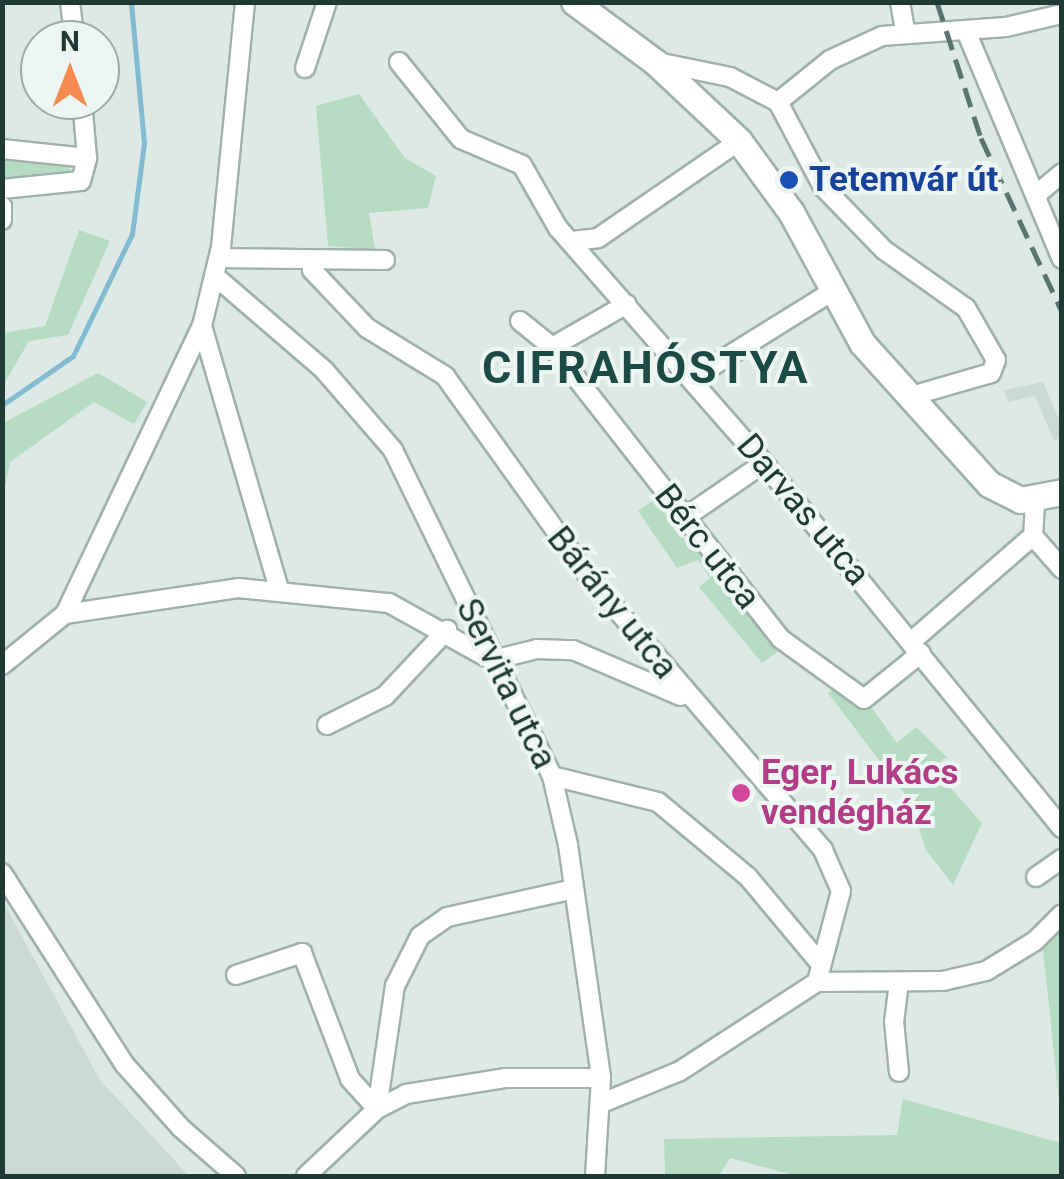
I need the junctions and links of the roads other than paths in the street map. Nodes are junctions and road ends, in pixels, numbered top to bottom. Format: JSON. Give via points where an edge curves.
{"nodes":[{"id":1,"x":246,"y":2,"type":"edge"},
{"id":2,"x":327,"y":2,"type":"edge"},
{"id":3,"x":574,"y":2,"type":"edge"},
{"id":4,"x":900,"y":2,"type":"edge"},
{"id":5,"x":1062,"y":14,"type":"edge"},
{"id":6,"x":905,"y":31,"type":"junction"},
{"id":7,"x":966,"y":31,"type":"junction"},
{"id":8,"x":399,"y":62,"type":"dead end"},
{"id":9,"x":655,"y":62,"type":"junction"},
{"id":10,"x":305,"y":68,"type":"dead end"},
{"id":11,"x":778,"y":102,"type":"junction"},
{"id":12,"x":84,"y":120,"type":"edge"},
{"id":13,"x":739,"y":141,"type":"junction"},
{"id":14,"x":2,"y":148,"type":"edge"},
{"id":15,"x":87,"y":158,"type":"junction"},
{"id":16,"x":1062,"y":173,"type":"edge"},
{"id":17,"x":2,"y":188,"type":"edge"},
{"id":18,"x":1036,"y":194,"type":"junction"},
{"id":19,"x":2,"y":206,"type":"edge"},
{"id":20,"x":2,"y":220,"type":"edge"},
{"id":21,"x":571,"y":241,"type":"junction"},
{"id":22,"x":312,"y":259,"type":"junction"},
{"id":23,"x":1062,"y":259,"type":"edge"},
{"id":24,"x":386,"y":260,"type":"dead end"},
{"id":25,"x":219,"y":261,"type":"junction"},
{"id":26,"x":832,"y":291,"type":"junction"},
{"id":27,"x":627,"y":304,"type":"junction"},
{"id":28,"x":520,"y":321,"type":"dead end"},
{"id":29,"x":202,"y":326,"type":"junction"},
{"id":30,"x":552,"y":347,"type":"junction"},
{"id":31,"x":693,"y":378,"type":"junction"},
{"id":32,"x":908,"y":398,"type":"junction"},
{"id":33,"x":764,"y":463,"type":"junction"},
{"id":34,"x":1062,"y":492,"type":"edge"},
{"id":35,"x":1035,"y":501,"type":"junction"},
{"id":36,"x":684,"y":518,"type":"junction"},
{"id":37,"x":1034,"y":536,"type":"junction"},
{"id":38,"x":1062,"y":569,"type":"edge"},
{"id":39,"x":279,"y":589,"type":"junction"},
{"id":40,"x":64,"y":614,"type":"junction"},
{"id":41,"x":447,"y":630,"type":"junction"},
{"id":42,"x":916,"y":647,"type":"junction"},
{"id":43,"x":5,"y":658,"type":"edge"},
{"id":44,"x":493,"y":660,"type":"junction"},
{"id":45,"x":692,"y":703,"type":"junction"},
{"id":46,"x":327,"y":725,"type":"dead end"},
{"id":47,"x":552,"y":776,"type":"junction"},
{"id":48,"x":1062,"y":828,"type":"edge"},
{"id":49,"x":1062,"y":859,"type":"edge"},
{"id":50,"x":2,"y":873,"type":"edge"},
{"id":51,"x":1036,"y":876,"type":"dead end"},
{"id":52,"x":574,"y":889,"type":"junction"},
{"id":53,"x":1062,"y":914,"type":"edge"},
{"id":54,"x":819,"y":962,"type":"junction"},
{"id":55,"x":236,"y":975,"type":"dead end"},
{"id":56,"x":817,"y":982,"type":"junction"},
{"id":57,"x":898,"y":982,"type":"junction"},
{"id":58,"x":899,"y":1072,"type":"dead end"},
{"id":59,"x":601,"y":1078,"type":"junction"},
{"id":60,"x":602,"y":1103,"type":"junction"},
{"id":61,"x":378,"y":1109,"type":"junction"},
{"id":62,"x":236,"y":1176,"type":"edge"},
{"id":63,"x":306,"y":1176,"type":"edge"},
{"id":64,"x":595,"y":1176,"type":"edge"}],
"edges":[{"from":1,"to":25,"type":"street"},
{"from":2,"to":10,"type":"street"},
{"from":3,"to":9,"type":"main road"},
{"from":4,"to":6,"type":"street"},
{"from":5,"to":7,"type":"street"},
{"from":6,"to":7,"type":"street"},
{"from":6,"to":11,"type":"street","via":[[830,60]]},
{"from":7,"to":18,"type":"street"},
{"from":8,"to":21,"type":"street","name":"Darvas utca","via":[[460,140],[522,165]]},
{"from":9,"to":11,"type":"street","via":[[730,76]]},
{"from":9,"to":13,"type":"main road"},
{"from":11,"to":32,"type":"street","via":[[823,187],[884,250],[966,308],[996,360],[990,374]]},
{"from":12,"to":15,"type":"street"},
{"from":13,"to":21,"type":"street","via":[[598,238]]},
{"from":13,"to":26,"type":"main road"},
{"from":14,"to":15,"type":"street"},
{"from":15,"to":17,"type":"street","via":[[81,181]]},
{"from":16,"to":18,"type":"street"},
{"from":18,"to":23,"type":"street"},
{"from":19,"to":20,"type":"street"},
{"from":21,"to":27,"type":"street","name":"Darvas utca"},
{"from":22,"to":24,"type":"street"},
{"from":22,"to":25,"type":"street"},
{"from":22,"to":45,"type":"street","name":"Bárány utca","via":[[312,270],[367,328],[445,376],[552,529]]},
{"from":25,"to":29,"type":"street"},
{"from":25,"to":44,"type":"street","name":"Servita utca","via":[[393,450]]},
{"from":26,"to":31,"type":"street"},
{"from":26,"to":32,"type":"main road","via":[[862,343]]},
{"from":27,"to":30,"type":"street"},
{"from":27,"to":31,"type":"street","name":"Darvas utca"},
{"from":28,"to":30,"type":"street","name":"Bérc utca"},
{"from":29,"to":39,"type":"street"},
{"from":29,"to":40,"type":"street"},
{"from":30,"to":36,"type":"street","name":"Bérc utca"},
{"from":31,"to":33,"type":"street","name":"Darvas utca"},
{"from":32,"to":35,"type":"main road","via":[[989,484]]},
{"from":33,"to":36,"type":"street"},
{"from":33,"to":42,"type":"street","name":"Darvas utca"},
{"from":34,"to":35,"type":"main road"},
{"from":35,"to":37,"type":"street"},
{"from":36,"to":42,"type":"street","name":"Bérc utca","via":[[781,639],[864,699]]},
{"from":37,"to":38,"type":"street"},
{"from":37,"to":42,"type":"street"},
{"from":39,"to":40,"type":"street","via":[[238,588]]},
{"from":39,"to":41,"type":"street","via":[[389,604]]},
{"from":40,"to":43,"type":"street"},
{"from":41,"to":44,"type":"street"},
{"from":41,"to":46,"type":"street","via":[[385,696]]},
{"from":42,"to":48,"type":"street","name":"Darvas utca"},
{"from":44,"to":45,"type":"street","via":[[538,649],[573,650],[622,666]]},
{"from":44,"to":47,"type":"street","name":"Servita utca"},
{"from":45,"to":54,"type":"street","name":"Bárány utca","via":[[823,850],[838,878],[834,922]]},
{"from":47,"to":52,"type":"street","name":"Servita utca"},
{"from":47,"to":54,"type":"street","via":[[658,802],[748,877]]},
{"from":49,"to":51,"type":"street"},
{"from":50,"to":62,"type":"street","via":[[126,1065],[181,1128]]},
{"from":52,"to":59,"type":"street","name":"Servita utca"},
{"from":52,"to":61,"type":"street","via":[[447,918],[420,936],[395,986]]},
{"from":53,"to":57,"type":"street","via":[[1035,941],[986,971]]},
{"from":54,"to":56,"type":"street","name":"Bárány utca"},
{"from":55,"to":61,"type":"street","via":[[302,954],[350,1078]]},
{"from":56,"to":57,"type":"street"},
{"from":56,"to":60,"type":"street","via":[[680,1071]]},
{"from":57,"to":58,"type":"street"},
{"from":59,"to":60,"type":"street","name":"Servita utca"},
{"from":59,"to":61,"type":"street","via":[[444,1084]]},
{"from":60,"to":64,"type":"street","name":"Servita utca"},
{"from":61,"to":63,"type":"street"}]}
